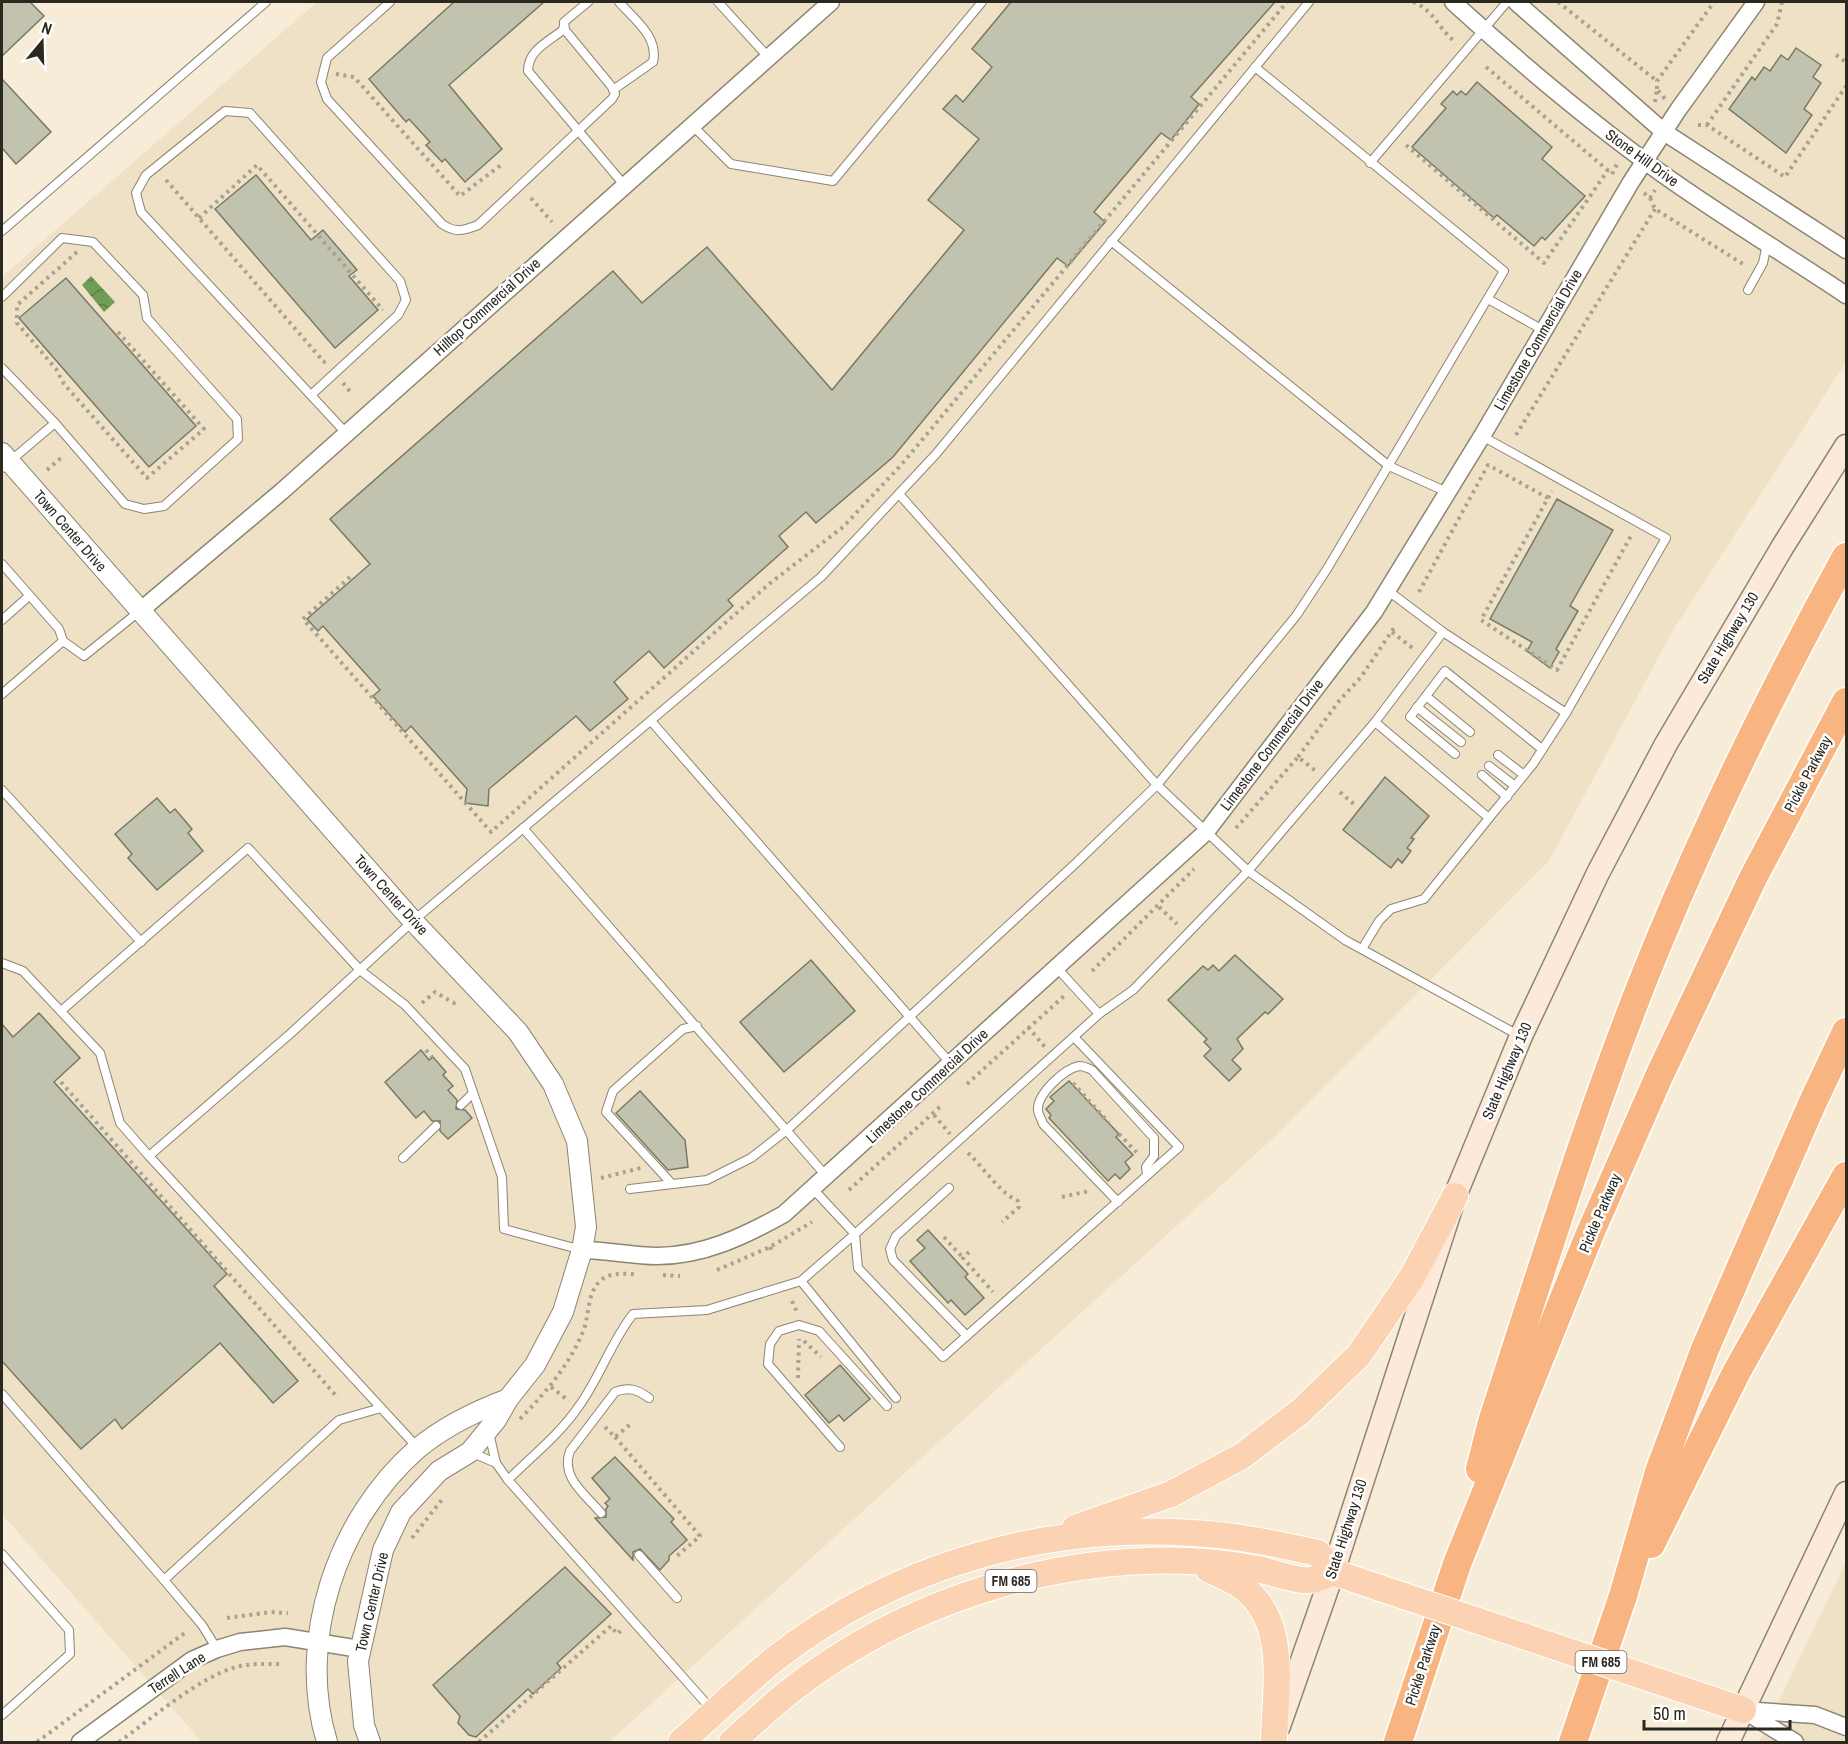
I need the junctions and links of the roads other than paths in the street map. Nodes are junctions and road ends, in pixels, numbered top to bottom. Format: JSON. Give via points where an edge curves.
{"nodes":[{"id":1,"x":266,"y":2,"type":"edge"},
{"id":2,"x":390,"y":2,"type":"edge"},
{"id":3,"x":588,"y":2,"type":"edge"},
{"id":4,"x":619,"y":2,"type":"edge"},
{"id":5,"x":718,"y":2,"type":"edge"},
{"id":6,"x":831,"y":2,"type":"edge"},
{"id":7,"x":982,"y":2,"type":"edge"},
{"id":8,"x":1309,"y":2,"type":"edge"},
{"id":9,"x":1454,"y":2,"type":"edge"},
{"id":10,"x":1507,"y":2,"type":"edge"},
{"id":11,"x":1516,"y":2,"type":"edge"},
{"id":12,"x":1756,"y":2,"type":"edge"},
{"id":13,"x":564,"y":22,"type":"junction"},
{"id":14,"x":1484,"y":29,"type":"junction"},
{"id":15,"x":769,"y":58,"type":"junction"},
{"id":16,"x":1255,"y":67,"type":"junction"},
{"id":17,"x":614,"y":90,"type":"junction"},
{"id":18,"x":693,"y":126,"type":"junction"},
{"id":19,"x":579,"y":130,"type":"junction"},
{"id":20,"x":1664,"y":132,"type":"junction"},
{"id":21,"x":1645,"y":161,"type":"junction"},
{"id":22,"x":1370,"y":163,"type":"junction"},
{"id":23,"x":625,"y":186,"type":"junction"},
{"id":24,"x":2,"y":231,"type":"edge"},
{"id":25,"x":1111,"y":241,"type":"junction"},
{"id":26,"x":1767,"y":243,"type":"junction"},
{"id":27,"x":1846,"y":250,"type":"edge"},
{"id":28,"x":1748,"y":290,"type":"dead end"},
{"id":29,"x":1846,"y":295,"type":"edge"},
{"id":30,"x":2,"y":297,"type":"edge"},
{"id":31,"x":1488,"y":299,"type":"junction"},
{"id":32,"x":1543,"y":330,"type":"junction"},
{"id":33,"x":2,"y":368,"type":"edge"},
{"id":34,"x":311,"y":395,"type":"junction"},
{"id":35,"x":55,"y":423,"type":"junction"},
{"id":36,"x":346,"y":433,"type":"junction"},
{"id":37,"x":1482,"y":436,"type":"junction"},
{"id":38,"x":1846,"y":446,"type":"edge"},
{"id":39,"x":4,"y":461,"type":"edge"},
{"id":40,"x":1389,"y":466,"type":"junction"},
{"id":41,"x":1447,"y":492,"type":"junction"},
{"id":42,"x":898,"y":494,"type":"junction"},
{"id":43,"x":1846,"y":557,"type":"edge"},
{"id":44,"x":2,"y":564,"type":"edge"},
{"id":45,"x":1387,"y":590,"type":"junction"},
{"id":46,"x":29,"y":596,"type":"junction"},
{"id":47,"x":141,"y":610,"type":"junction"},
{"id":48,"x":2,"y":620,"type":"edge"},
{"id":49,"x":1443,"y":632,"type":"junction"},
{"id":50,"x":63,"y":641,"type":"junction"},
{"id":51,"x":2,"y":694,"type":"edge"},
{"id":52,"x":1426,"y":696,"type":"junction"},
{"id":53,"x":1846,"y":702,"type":"edge"},
{"id":54,"x":1417,"y":707,"type":"junction"},
{"id":55,"x":1566,"y":713,"type":"junction"},
{"id":56,"x":651,"y":721,"type":"junction"},
{"id":57,"x":1375,"y":722,"type":"junction"},
{"id":58,"x":1470,"y":732,"type":"dead end"},
{"id":59,"x":1461,"y":742,"type":"dead end"},
{"id":60,"x":1542,"y":749,"type":"junction"},
{"id":61,"x":1455,"y":754,"type":"dead end"},
{"id":62,"x":1498,"y":755,"type":"dead end"},
{"id":63,"x":1489,"y":766,"type":"dead end"},
{"id":64,"x":1482,"y":775,"type":"dead end"},
{"id":65,"x":1524,"y":775,"type":"junction"},
{"id":66,"x":1157,"y":785,"type":"junction"},
{"id":67,"x":1515,"y":786,"type":"junction"},
{"id":68,"x":2,"y":790,"type":"edge"},
{"id":69,"x":1507,"y":797,"type":"junction"},
{"id":70,"x":1489,"y":818,"type":"junction"},
{"id":71,"x":523,"y":828,"type":"junction"},
{"id":72,"x":1206,"y":832,"type":"junction"},
{"id":73,"x":1248,"y":870,"type":"junction"},
{"id":74,"x":413,"y":921,"type":"junction"},
{"id":75,"x":141,"y":942,"type":"junction"},
{"id":76,"x":1362,"y":949,"type":"junction"},
{"id":77,"x":2,"y":963,"type":"edge"},
{"id":78,"x":1057,"y":968,"type":"junction"},
{"id":79,"x":360,"y":970,"type":"junction"},
{"id":80,"x":61,"y":1011,"type":"junction"},
{"id":81,"x":1099,"y":1014,"type":"junction"},
{"id":82,"x":910,"y":1016,"type":"junction"},
{"id":83,"x":697,"y":1026,"type":"junction"},
{"id":84,"x":1846,"y":1032,"type":"edge"},
{"id":85,"x":1521,"y":1036,"type":"junction"},
{"id":86,"x":1074,"y":1037,"type":"junction"},
{"id":87,"x":951,"y":1064,"type":"junction"},
{"id":88,"x":473,"y":1093,"type":"junction"},
{"id":89,"x":461,"y":1105,"type":"dead end"},
{"id":90,"x":436,"y":1126,"type":"dead end"},
{"id":91,"x":788,"y":1129,"type":"junction"},
{"id":92,"x":149,"y":1156,"type":"junction"},
{"id":93,"x":403,"y":1158,"type":"dead end"},
{"id":94,"x":1147,"y":1175,"type":"junction"},
{"id":95,"x":1846,"y":1176,"type":"edge"},
{"id":96,"x":827,"y":1178,"type":"junction"},
{"id":97,"x":672,"y":1184,"type":"junction"},
{"id":98,"x":949,"y":1188,"type":"dead end"},
{"id":99,"x":630,"y":1189,"type":"dead end"},
{"id":100,"x":814,"y":1190,"type":"junction"},
{"id":101,"x":1455,"y":1196,"type":"junction"},
{"id":102,"x":1118,"y":1202,"type":"junction"},
{"id":103,"x":855,"y":1234,"type":"junction"},
{"id":104,"x":582,"y":1250,"type":"junction"},
{"id":105,"x":801,"y":1281,"type":"junction"},
{"id":106,"x":967,"y":1336,"type":"junction"},
{"id":107,"x":2,"y":1394,"type":"edge"},
{"id":108,"x":649,"y":1398,"type":"dead end"},
{"id":109,"x":896,"y":1398,"type":"dead end"},
{"id":110,"x":508,"y":1399,"type":"junction"},
{"id":111,"x":887,"y":1406,"type":"dead end"},
{"id":112,"x":381,"y":1408,"type":"junction"},
{"id":113,"x":488,"y":1430,"type":"junction"},
{"id":114,"x":840,"y":1447,"type":"dead end"},
{"id":115,"x":418,"y":1448,"type":"junction"},
{"id":116,"x":470,"y":1452,"type":"junction"},
{"id":117,"x":496,"y":1463,"type":"junction"},
{"id":118,"x":439,"y":1471,"type":"junction"},
{"id":119,"x":508,"y":1480,"type":"junction"},
{"id":120,"x":1846,"y":1493,"type":"edge"},
{"id":121,"x":601,"y":1513,"type":"dead end"},
{"id":122,"x":1041,"y":1540,"type":"junction"},
{"id":123,"x":2,"y":1554,"type":"edge"},
{"id":124,"x":639,"y":1555,"type":"dead end"},
{"id":125,"x":1192,"y":1561,"type":"junction"},
{"id":126,"x":1457,"y":1564,"type":"junction"},
{"id":127,"x":1333,"y":1572,"type":"junction"},
{"id":128,"x":164,"y":1580,"type":"junction"},
{"id":129,"x":1623,"y":1596,"type":"junction"},
{"id":130,"x":677,"y":1598,"type":"dead end"},
{"id":131,"x":318,"y":1643,"type":"junction"},
{"id":132,"x":217,"y":1649,"type":"junction"},
{"id":133,"x":360,"y":1649,"type":"junction"},
{"id":134,"x":1743,"y":1710,"type":"junction"},
{"id":135,"x":714,"y":1713,"type":"junction"},
{"id":136,"x":2,"y":1714,"type":"edge"},
{"id":137,"x":1846,"y":1727,"type":"edge"},
{"id":138,"x":1273,"y":1741,"type":"edge"},
{"id":139,"x":80,"y":1743,"type":"edge"},
{"id":140,"x":327,"y":1743,"type":"edge"},
{"id":141,"x":370,"y":1743,"type":"edge"},
{"id":142,"x":681,"y":1743,"type":"edge"},
{"id":143,"x":732,"y":1743,"type":"edge"},
{"id":144,"x":1398,"y":1743,"type":"edge"},
{"id":145,"x":1573,"y":1743,"type":"edge"},
{"id":146,"x":1728,"y":1743,"type":"edge"},
{"id":147,"x":1795,"y":1743,"type":"edge"}],
"edges":[{"from":1,"to":24,"type":"lane"},
{"from":2,"to":19,"type":"lane","via":[[327,58],[321,82],[327,99],[442,224],[464,231],[478,225]]},
{"from":3,"to":13,"type":"lane"},
{"from":4,"to":17,"type":"lane","via":[[649,34],[655,54],[653,62]]},
{"from":5,"to":15,"type":"lane"},
{"from":6,"to":15,"type":"street","name":"Hilltop Commercial Drive"},
{"from":7,"to":18,"type":"lane","via":[[833,181],[731,164]]},
{"from":8,"to":16,"type":"lane"},
{"from":9,"to":14,"type":"street","name":"Stone Hill Drive"},
{"from":10,"to":14,"type":"lane"},
{"from":11,"to":20,"type":"street"},
{"from":12,"to":20,"type":"street","name":"Limestone Commercial Drive"},
{"from":13,"to":17,"type":"lane","via":[[565,30]]},
{"from":13,"to":19,"type":"lane","via":[[563,30],[533,53],[528,71]]},
{"from":14,"to":21,"type":"street","name":"Stone Hill Drive","via":[[1581,113]]},
{"from":14,"to":22,"type":"lane"},
{"from":15,"to":18,"type":"street","name":"Hilltop Commercial Drive"},
{"from":16,"to":22,"type":"lane"},
{"from":16,"to":25,"type":"lane"},
{"from":17,"to":19,"type":"lane","via":[[612,99]]},
{"from":18,"to":23,"type":"street","name":"Hilltop Commercial Drive"},
{"from":19,"to":23,"type":"lane"},
{"from":20,"to":21,"type":"street","name":"Limestone Commercial Drive"},
{"from":20,"to":27,"type":"street"},
{"from":21,"to":26,"type":"street","name":"Stone Hill Drive"},
{"from":21,"to":32,"type":"street","name":"Limestone Commercial Drive"},
{"from":22,"to":31,"type":"lane","via":[[1504,271]]},
{"from":23,"to":36,"type":"street","name":"Hilltop Commercial Drive"},
{"from":25,"to":40,"type":"lane"},
{"from":25,"to":42,"type":"lane","via":[[936,454]]},
{"from":26,"to":28,"type":"lane","via":[[1763,263]]},
{"from":26,"to":29,"type":"street","name":"Stone Hill Drive"},
{"from":30,"to":35,"type":"lane","via":[[62,238],[93,242],[143,295],[147,318],[237,419],[238,439],[164,506],[144,509],[125,504]]},
{"from":31,"to":32,"type":"lane"},
{"from":31,"to":40,"type":"lane"},
{"from":32,"to":37,"type":"street","name":"Limestone Commercial Drive"},
{"from":33,"to":35,"type":"lane"},
{"from":34,"to":34,"type":"lane","via":[[141,212],[136,193],[146,175],[225,111],[250,113],[400,281],[406,300],[398,315]]},
{"from":34,"to":36,"type":"lane"},
{"from":35,"to":39,"type":"lane"},
{"from":36,"to":47,"type":"street","name":"Hilltop Commercial Drive"},
{"from":37,"to":41,"type":"street","name":"Limestone Commercial Drive"},
{"from":37,"to":55,"type":"lane","via":[[1666,538]]},
{"from":38,"to":85,"type":"main road","name":"State Highway 130","number":"FM 685","via":[[1666,744],[1598,873]]},
{"from":39,"to":47,"type":"street","name":"Town Center Drive"},
{"from":40,"to":41,"type":"lane"},
{"from":40,"to":66,"type":"lane","via":[[1296,616]]},
{"from":41,"to":45,"type":"street","name":"Limestone Commercial Drive"},
{"from":42,"to":56,"type":"lane","via":[[821,577]]},
{"from":42,"to":66,"type":"lane"},
{"from":43,"to":126,"type":"highway","via":[[1764,712],[1704,837],[1610,1068],[1492,1422]]},
{"from":44,"to":46,"type":"lane"},
{"from":45,"to":49,"type":"lane"},
{"from":45,"to":72,"type":"street","name":"Limestone Commercial Drive"},
{"from":46,"to":48,"type":"lane"},
{"from":46,"to":50,"type":"lane","via":[[59,629]]},
{"from":47,"to":50,"type":"lane","via":[[84,656]]},
{"from":47,"to":74,"type":"street","name":"Town Center Drive"},
{"from":49,"to":55,"type":"lane"},
{"from":49,"to":57,"type":"lane"},
{"from":50,"to":51,"type":"lane"},
{"from":52,"to":54,"type":"lane"},
{"from":52,"to":58,"type":"lane"},
{"from":52,"to":60,"type":"lane","via":[[1445,671]]},
{"from":53,"to":126,"type":"highway","name":"Pickle Parkway","via":[[1753,878],[1660,1074],[1589,1236]]},
{"from":54,"to":59,"type":"lane"},
{"from":54,"to":61,"type":"lane","via":[[1410,717]]},
{"from":55,"to":60,"type":"lane"},
{"from":56,"to":71,"type":"lane"},
{"from":56,"to":82,"type":"lane"},
{"from":57,"to":70,"type":"lane"},
{"from":57,"to":73,"type":"lane"},
{"from":60,"to":65,"type":"lane"},
{"from":62,"to":65,"type":"lane"},
{"from":63,"to":67,"type":"lane"},
{"from":64,"to":69,"type":"lane"},
{"from":65,"to":67,"type":"lane"},
{"from":66,"to":72,"type":"lane"},
{"from":66,"to":82,"type":"lane"},
{"from":67,"to":69,"type":"lane"},
{"from":68,"to":75,"type":"lane"},
{"from":69,"to":70,"type":"lane"},
{"from":70,"to":76,"type":"lane","via":[[1424,899],[1390,909]]},
{"from":71,"to":74,"type":"lane"},
{"from":71,"to":83,"type":"lane"},
{"from":72,"to":73,"type":"lane"},
{"from":72,"to":78,"type":"street","name":"Limestone Commercial Drive"},
{"from":73,"to":76,"type":"lane"},
{"from":73,"to":81,"type":"lane","via":[[1133,990]]},
{"from":74,"to":79,"type":"lane"},
{"from":74,"to":104,"type":"street","name":"Town Center Drive","via":[[518,1032],[553,1084],[577,1141],[586,1227]]},
{"from":75,"to":79,"type":"lane","via":[[248,848]]},
{"from":75,"to":80,"type":"lane"},
{"from":76,"to":85,"type":"lane"},
{"from":77,"to":80,"type":"lane","via":[[23,971]]},
{"from":78,"to":81,"type":"lane"},
{"from":78,"to":87,"type":"street","name":"Limestone Commercial Drive"},
{"from":79,"to":88,"type":"lane","via":[[415,1015],[465,1069]]},
{"from":79,"to":92,"type":"lane"},
{"from":80,"to":92,"type":"lane","via":[[100,1053],[120,1124]]},
{"from":81,"to":86,"type":"lane"},
{"from":82,"to":87,"type":"lane"},
{"from":82,"to":91,"type":"lane"},
{"from":83,"to":91,"type":"lane"},
{"from":83,"to":97,"type":"lane","via":[[683,1029],[613,1091],[607,1104],[606,1112]]},
{"from":84,"to":129,"type":"highway","via":[[1705,1349],[1659,1472]]},
{"from":85,"to":101,"type":"main road","name":"State Highway 130","number":"FM 685"},
{"from":86,"to":94,"type":"lane","via":[[1179,1147]]},
{"from":86,"to":103,"type":"lane"},
{"from":87,"to":96,"type":"street","name":"Limestone Commercial Drive"},
{"from":88,"to":89,"type":"lane"},
{"from":88,"to":104,"type":"lane","via":[[502,1177],[504,1229]]},
{"from":90,"to":93,"type":"lane"},
{"from":91,"to":96,"type":"lane"},
{"from":91,"to":97,"type":"lane","via":[[751,1158],[707,1180]]},
{"from":92,"to":112,"type":"lane"},
{"from":94,"to":102,"type":"lane"},
{"from":94,"to":102,"type":"lane","via":[[1146,1167],[1154,1156],[1154,1138],[1092,1071],[1076,1066],[1061,1077],[1041,1096],[1038,1110],[1043,1124]]},
{"from":95,"to":129,"type":"highway","via":[[1736,1373]]},
{"from":96,"to":100,"type":"street","name":"Limestone Commercial Drive"},
{"from":97,"to":99,"type":"lane"},
{"from":98,"to":106,"type":"lane","via":[[897,1236],[890,1249],[893,1260]]},
{"from":100,"to":103,"type":"lane"},
{"from":100,"to":104,"type":"street","name":"Limestone Commercial Drive","via":[[784,1214],[747,1235],[698,1252],[657,1256]]},
{"from":101,"to":122,"type":"main road","number":"FM 685","via":[[1412,1277],[1359,1354],[1301,1411],[1242,1456],[1171,1494]]},
{"from":101,"to":127,"type":"main road","name":"State Highway 130"},
{"from":102,"to":106,"type":"lane"},
{"from":103,"to":105,"type":"lane"},
{"from":103,"to":106,"type":"lane","via":[[858,1268],[943,1357]]},
{"from":104,"to":110,"type":"street","name":"Town Center Drive","via":[[563,1312],[535,1365]]},
{"from":105,"to":109,"type":"lane"},
{"from":105,"to":119,"type":"lane","via":[[707,1310],[633,1314],[578,1408]]},
{"from":107,"to":128,"type":"lane"},
{"from":108,"to":121,"type":"lane","via":[[637,1390],[624,1388],[615,1392],[570,1451],[566,1462],[568,1475]]},
{"from":110,"to":113,"type":"street","name":"Town Center Drive"},
{"from":110,"to":115,"type":"street","via":[[477,1411]]},
{"from":111,"to":114,"type":"lane","via":[[819,1331],[799,1325],[779,1331],[770,1344],[768,1364]]},
{"from":112,"to":115,"type":"lane"},
{"from":112,"to":128,"type":"lane","via":[[339,1420]]},
{"from":113,"to":116,"type":"street","name":"Town Center Drive"},
{"from":113,"to":117,"type":"lane"},
{"from":115,"to":118,"type":"street"},
{"from":115,"to":131,"type":"street","via":[[367,1505],[346,1541],[332,1580]]},
{"from":116,"to":117,"type":"lane"},
{"from":116,"to":118,"type":"street","name":"Town Center Drive"},
{"from":117,"to":119,"type":"lane"},
{"from":118,"to":133,"type":"street","name":"Town Center Drive","via":[[401,1512],[383,1550]]},
{"from":119,"to":135,"type":"lane"},
{"from":120,"to":134,"type":"main road"},
{"from":122,"to":127,"type":"main road","name":"FM 685","via":[[1137,1532],[1193,1533],[1318,1552]]},
{"from":122,"to":135,"type":"main road","name":"FM 685","number":"FM 685","via":[[988,1551],[889,1588],[776,1658]]},
{"from":123,"to":136,"type":"lane","via":[[69,1630],[70,1654]]},
{"from":124,"to":130,"type":"lane"},
{"from":125,"to":127,"type":"main road","name":"FM 685","number":"FM 685","via":[[1310,1581]]},
{"from":125,"to":138,"type":"main road","via":[[1239,1584],[1267,1617],[1276,1642]]},
{"from":125,"to":143,"type":"main road","name":"FM 685","number":"FM 685","via":[[1089,1566],[962,1596],[851,1650],[794,1688]]},
{"from":126,"to":144,"type":"highway","name":"Pickle Parkway"},
{"from":127,"to":134,"type":"main road","name":"FM 685","number":"FM 685","bridge":true},
{"from":127,"to":138,"type":"main road","name":"State Highway 130"},
{"from":128,"to":132,"type":"lane"},
{"from":129,"to":145,"type":"highway"},
{"from":131,"to":132,"type":"street","name":"Terrell Lane","via":[[285,1637]]},
{"from":131,"to":133,"type":"street","name":"Terrell Lane"},
{"from":131,"to":140,"type":"street","via":[[320,1720]]},
{"from":132,"to":139,"type":"street","name":"Terrell Lane","via":[[192,1660]]},
{"from":133,"to":141,"type":"street","name":"Town Center Drive","via":[[364,1725]]},
{"from":134,"to":137,"type":"street","via":[[1815,1715]]},
{"from":134,"to":146,"type":"main road"},
{"from":134,"to":147,"type":"street"},
{"from":135,"to":142,"type":"main road","name":"FM 685","number":"FM 685"}]}
